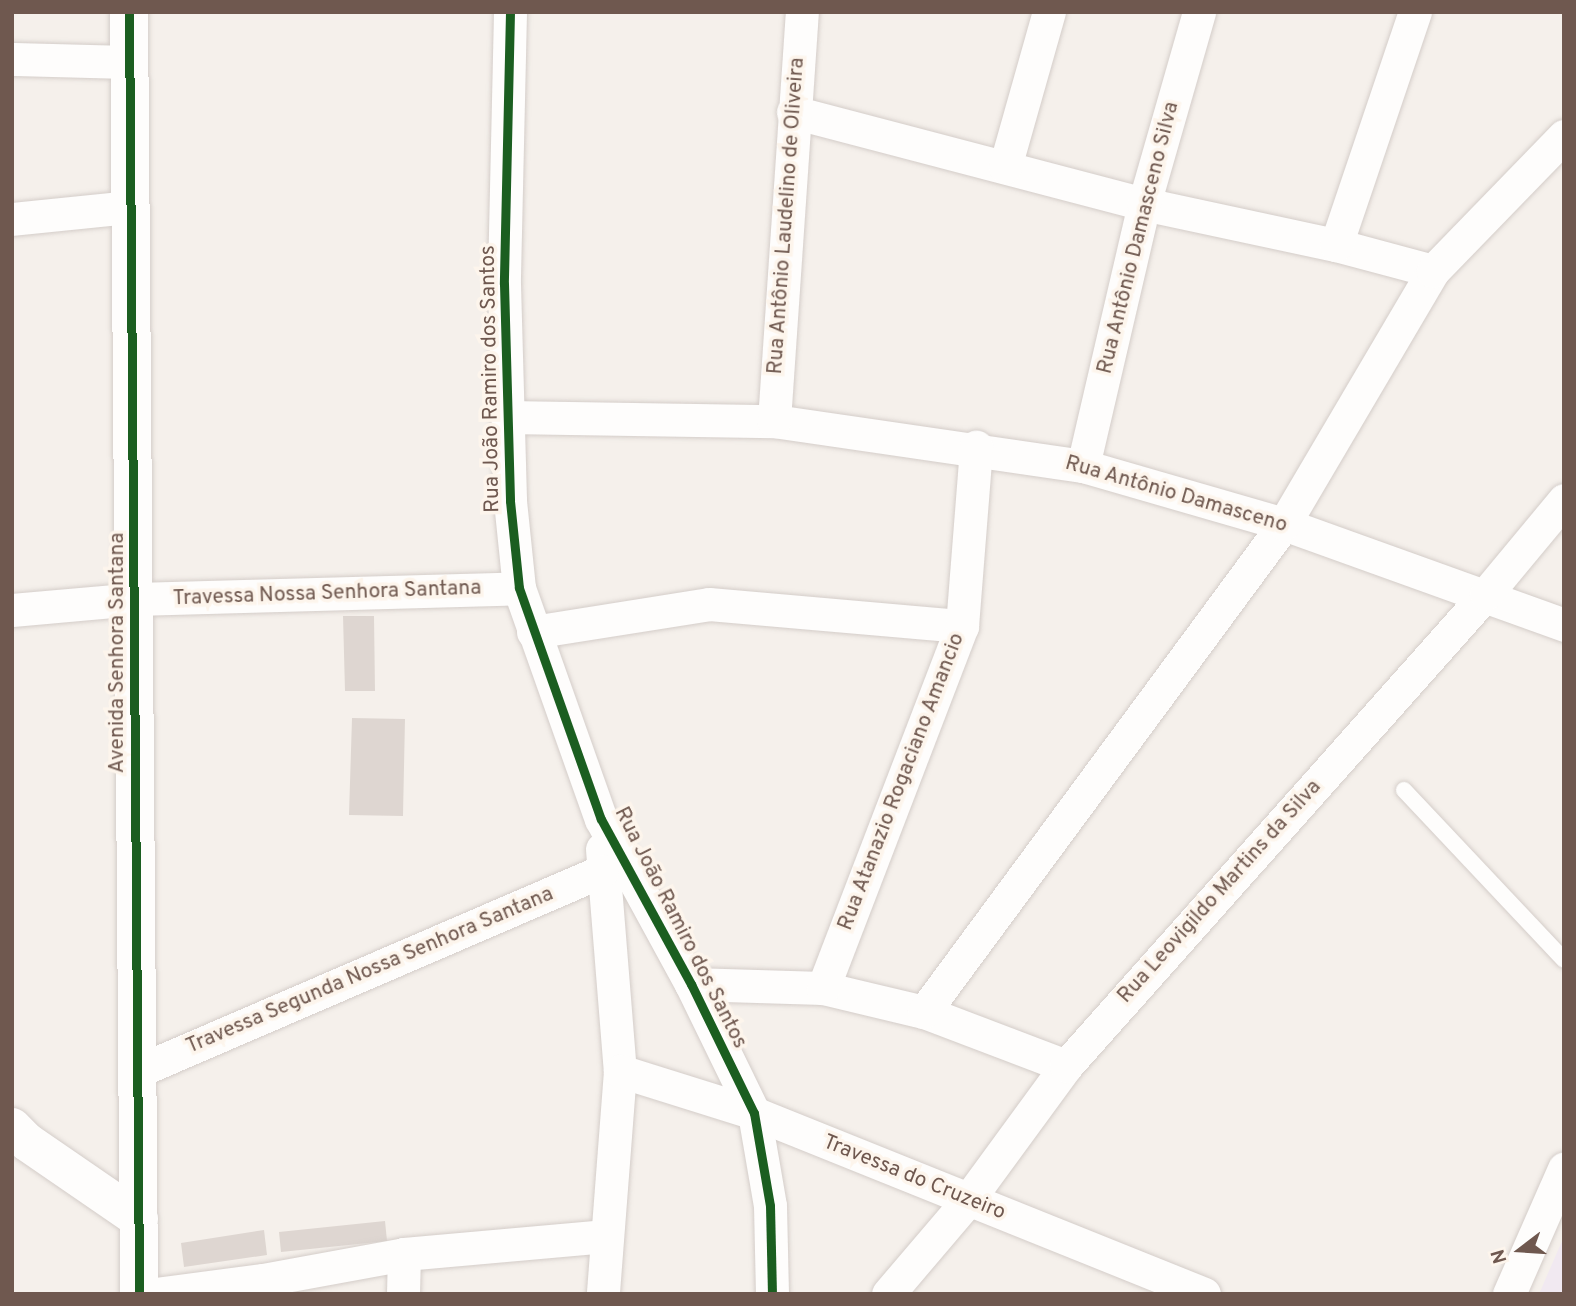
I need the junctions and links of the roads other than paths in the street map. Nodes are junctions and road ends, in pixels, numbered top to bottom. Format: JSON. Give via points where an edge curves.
{"nodes":[{"id":1,"x":129,"y":12,"type":"edge"},
{"id":2,"x":510,"y":12,"type":"edge"},
{"id":3,"x":802,"y":12,"type":"edge"},
{"id":4,"x":1049,"y":12,"type":"edge"},
{"id":5,"x":1199,"y":12,"type":"edge"},
{"id":6,"x":1415,"y":12,"type":"edge"},
{"id":7,"x":12,"y":59,"type":"edge"},
{"id":8,"x":130,"y":62,"type":"junction"},
{"id":9,"x":793,"y":112,"type":"junction"},
{"id":10,"x":1564,"y":136,"type":"edge"},
{"id":11,"x":1005,"y":167,"type":"junction"},
{"id":12,"x":1144,"y":204,"type":"junction"},
{"id":13,"x":131,"y":207,"type":"junction"},
{"id":14,"x":12,"y":219,"type":"edge"},
{"id":15,"x":1336,"y":245,"type":"junction"},
{"id":16,"x":1433,"y":271,"type":"junction"},
{"id":17,"x":507,"y":417,"type":"junction"},
{"id":18,"x":774,"y":421,"type":"junction"},
{"id":19,"x":976,"y":447,"type":"junction"},
{"id":20,"x":1083,"y":466,"type":"junction"},
{"id":21,"x":1564,"y":500,"type":"edge"},
{"id":22,"x":1284,"y":524,"type":"junction"},
{"id":23,"x":519,"y":589,"type":"junction"},
{"id":24,"x":1486,"y":594,"type":"junction"},
{"id":25,"x":135,"y":599,"type":"junction"},
{"id":26,"x":12,"y":610,"type":"edge"},
{"id":27,"x":1564,"y":625,"type":"edge"},
{"id":28,"x":962,"y":626,"type":"junction"},
{"id":29,"x":533,"y":632,"type":"junction"},
{"id":30,"x":1404,"y":790,"type":"dead end"},
{"id":31,"x":601,"y":818,"type":"junction"},
{"id":32,"x":602,"y":871,"type":"junction"},
{"id":33,"x":1564,"y":960,"type":"edge"},
{"id":34,"x":691,"y":984,"type":"junction"},
{"id":35,"x":822,"y":988,"type":"junction"},
{"id":36,"x":924,"y":1012,"type":"junction"},
{"id":37,"x":1066,"y":1066,"type":"junction"},
{"id":38,"x":138,"y":1071,"type":"junction"},
{"id":39,"x":620,"y":1071,"type":"junction"},
{"id":40,"x":754,"y":1114,"type":"junction"},
{"id":41,"x":17,"y":1141,"type":"edge"},
{"id":42,"x":1564,"y":1169,"type":"edge"},
{"id":43,"x":968,"y":1200,"type":"junction"},
{"id":44,"x":139,"y":1219,"type":"junction"},
{"id":45,"x":607,"y":1236,"type":"junction"},
{"id":46,"x":404,"y":1254,"type":"junction"},
{"id":47,"x":139,"y":1294,"type":"edge"},
{"id":48,"x":155,"y":1294,"type":"edge"},
{"id":49,"x":403,"y":1294,"type":"edge"},
{"id":50,"x":603,"y":1294,"type":"edge"},
{"id":51,"x":772,"y":1294,"type":"edge"},
{"id":52,"x":888,"y":1294,"type":"edge"},
{"id":53,"x":1204,"y":1294,"type":"edge"},
{"id":54,"x":1509,"y":1294,"type":"edge"}],
"edges":[{"from":1,"to":8,"type":"street","name":"Avenida Senhora Santana"},
{"from":2,"to":17,"type":"street","name":"Rua João Ramiro dos Santos","via":[[504,284]]},
{"from":3,"to":9,"type":"street","name":"Rua Antônio Laudelino de Oliveira"},
{"from":4,"to":11,"type":"street"},
{"from":5,"to":12,"type":"street","name":"Rua Antônio Damasceno Silva"},
{"from":6,"to":15,"type":"street"},
{"from":7,"to":8,"type":"street"},
{"from":8,"to":13,"type":"street","name":"Avenida Senhora Santana"},
{"from":9,"to":11,"type":"street"},
{"from":9,"to":18,"type":"street","name":"Rua Antônio Laudelino de Oliveira"},
{"from":10,"to":16,"type":"street"},
{"from":11,"to":12,"type":"street"},
{"from":12,"to":15,"type":"street"},
{"from":12,"to":20,"type":"street","name":"Rua Antônio Damasceno Silva"},
{"from":13,"to":14,"type":"street"},
{"from":13,"to":25,"type":"street","name":"Avenida Senhora Santana"},
{"from":15,"to":16,"type":"street"},
{"from":16,"to":22,"type":"street"},
{"from":17,"to":18,"type":"street","name":"Rua Antônio Damasceno"},
{"from":17,"to":23,"type":"street","name":"Rua João Ramiro dos Santos"},
{"from":18,"to":19,"type":"street","name":"Rua Antônio Damasceno"},
{"from":19,"to":20,"type":"street","name":"Rua Antônio Damasceno"},
{"from":19,"to":28,"type":"street","name":"Rua Atanazio Rogaciano Amancio"},
{"from":20,"to":22,"type":"street","name":"Rua Antônio Damasceno"},
{"from":21,"to":24,"type":"street","name":"Rua Leovigildo Martins da Silva"},
{"from":22,"to":24,"type":"street","name":"Rua Antônio Damasceno"},
{"from":22,"to":36,"type":"street"},
{"from":23,"to":25,"type":"street","name":"Travessa Nossa Senhora Santana"},
{"from":23,"to":29,"type":"street","name":"Rua João Ramiro dos Santos"},
{"from":24,"to":27,"type":"street","name":"Rua Antônio Damasceno"},
{"from":24,"to":37,"type":"street","name":"Rua Leovigildo Martins da Silva"},
{"from":25,"to":26,"type":"street","name":"Travessa Nossa Senhora Santana"},
{"from":25,"to":38,"type":"street","name":"Avenida Senhora Santana"},
{"from":28,"to":29,"type":"street","via":[[709,604]]},
{"from":28,"to":35,"type":"street","name":"Rua Atanazio Rogaciano Amancio"},
{"from":29,"to":31,"type":"street","name":"Rua João Ramiro dos Santos"},
{"from":30,"to":33,"type":"lane"},
{"from":31,"to":32,"type":"street"},
{"from":31,"to":34,"type":"street","name":"Rua João Ramiro dos Santos"},
{"from":32,"to":38,"type":"street","name":"Travessa Segunda Nossa Senhora Santana"},
{"from":32,"to":39,"type":"street","via":[[618,1005]]},
{"from":34,"to":35,"type":"street"},
{"from":34,"to":40,"type":"street","name":"Rua João Ramiro dos Santos"},
{"from":35,"to":36,"type":"street"},
{"from":36,"to":37,"type":"street"},
{"from":37,"to":43,"type":"street","name":"Rua Leovigildo Martins da Silva"},
{"from":38,"to":44,"type":"street","name":"Avenida Senhora Santana"},
{"from":39,"to":40,"type":"street","name":"Travessa do Cruzeiro"},
{"from":39,"to":45,"type":"street"},
{"from":40,"to":43,"type":"street","name":"Travessa do Cruzeiro"},
{"from":40,"to":51,"type":"street","name":"Rua João Ramiro dos Santos","via":[[770,1206]]},
{"from":41,"to":44,"type":"street"},
{"from":42,"to":54,"type":"street"},
{"from":43,"to":52,"type":"street","name":"Rua Leovigildo Martins da Silva"},
{"from":43,"to":53,"type":"street","name":"Travessa do Cruzeiro"},
{"from":44,"to":47,"type":"street","name":"Avenida Senhora Santana"},
{"from":45,"to":46,"type":"street"},
{"from":45,"to":50,"type":"street"},
{"from":46,"to":48,"type":"street"},
{"from":46,"to":49,"type":"street"}]}
